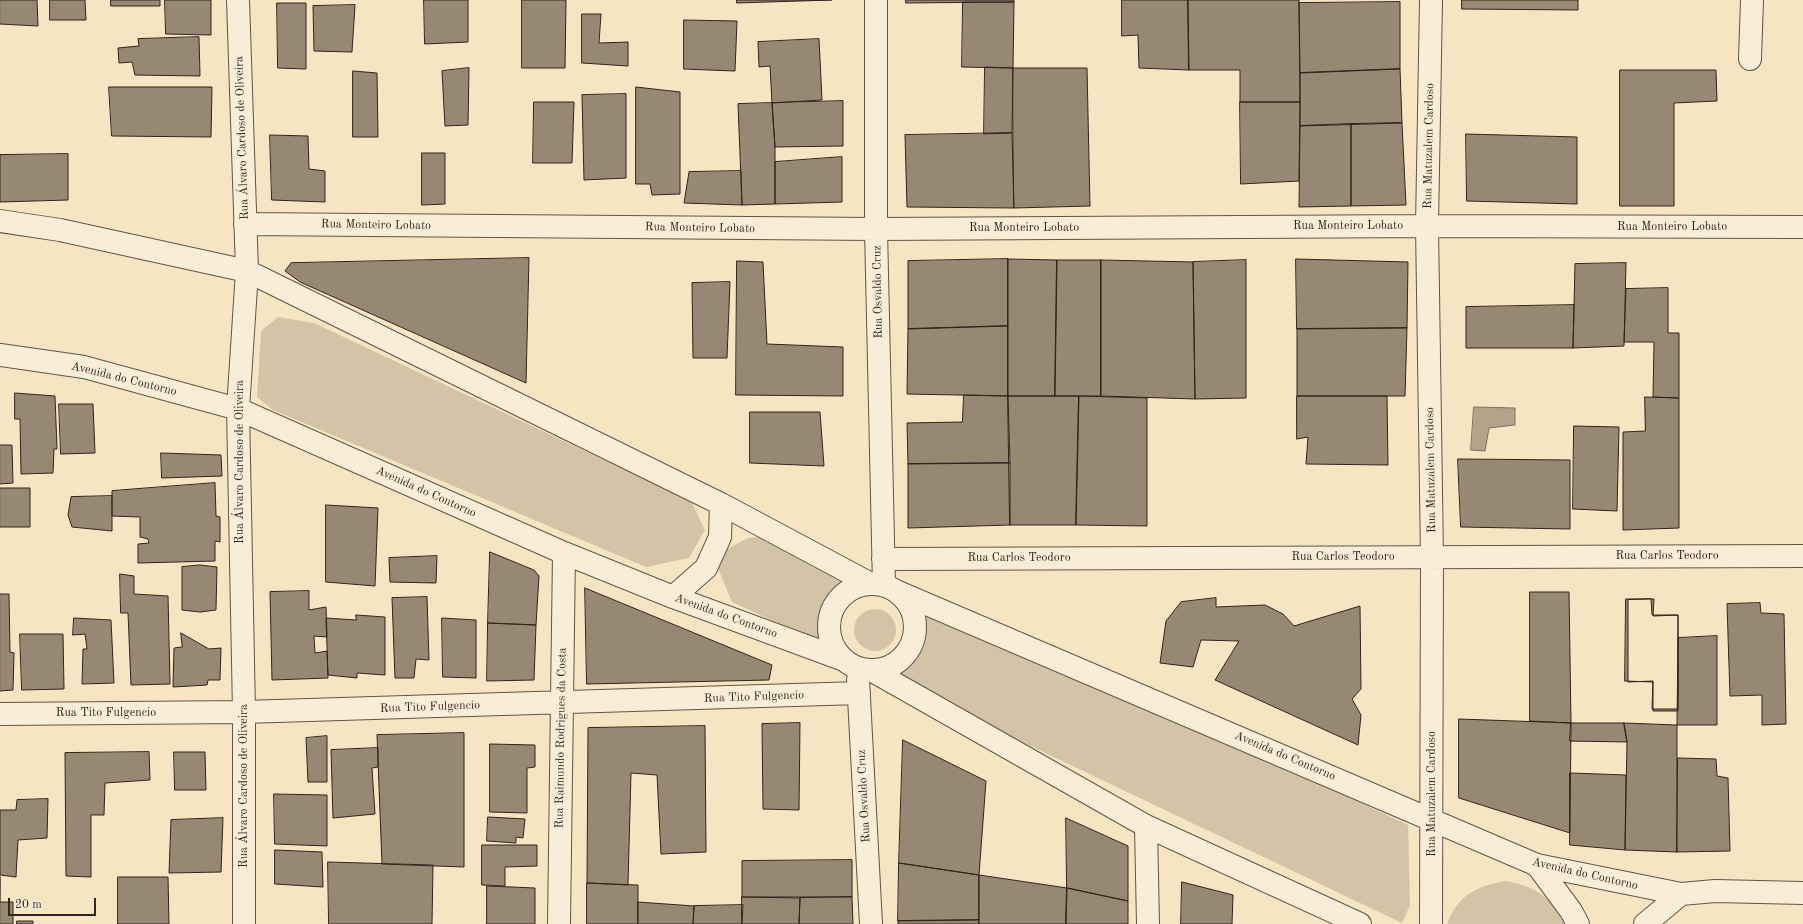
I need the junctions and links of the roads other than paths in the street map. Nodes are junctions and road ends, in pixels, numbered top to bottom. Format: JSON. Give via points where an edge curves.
{"nodes":[{"id":1,"x":238,"y":0,"type":"edge"},
{"id":2,"x":876,"y":0,"type":"edge"},
{"id":3,"x":1752,"y":0,"type":"edge"},
{"id":4,"x":1431,"y":8,"type":"edge"},
{"id":5,"x":1750,"y":59,"type":"dead end"},
{"id":6,"x":0,"y":221,"type":"edge"},
{"id":7,"x":245,"y":224,"type":"junction"},
{"id":8,"x":1427,"y":226,"type":"junction"},
{"id":9,"x":1803,"y":227,"type":"edge"},
{"id":10,"x":876,"y":229,"type":"junction"},
{"id":11,"x":247,"y":271,"type":"junction"},
{"id":12,"x":0,"y":355,"type":"edge"},
{"id":13,"x":238,"y":409,"type":"junction"},
{"id":14,"x":721,"y":504,"type":"junction"},
{"id":15,"x":564,"y":553,"type":"junction"},
{"id":16,"x":1432,"y":556,"type":"junction"},
{"id":17,"x":1803,"y":556,"type":"edge"},
{"id":18,"x":883,"y":559,"type":"junction"},
{"id":19,"x":883,"y":586,"type":"junction"},
{"id":20,"x":673,"y":597,"type":"junction"},
{"id":21,"x":858,"y":666,"type":"junction"},
{"id":22,"x":859,"y":693,"type":"junction"},
{"id":23,"x":561,"y":703,"type":"junction"},
{"id":24,"x":244,"y":712,"type":"junction"},
{"id":25,"x":0,"y":714,"type":"edge"},
{"id":26,"x":1432,"y":819,"type":"junction"},
{"id":27,"x":1146,"y":826,"type":"junction"},
{"id":28,"x":1537,"y":865,"type":"junction"},
{"id":29,"x":1803,"y":893,"type":"edge"},
{"id":30,"x":1681,"y":894,"type":"junction"},
{"id":31,"x":244,"y":924,"type":"edge"},
{"id":32,"x":559,"y":924,"type":"edge"},
{"id":33,"x":871,"y":924,"type":"edge"},
{"id":34,"x":1148,"y":924,"type":"edge"},
{"id":35,"x":1360,"y":924,"type":"edge"},
{"id":36,"x":1431,"y":924,"type":"edge"},
{"id":37,"x":1578,"y":924,"type":"edge"},
{"id":38,"x":1645,"y":924,"type":"edge"}],
"edges":[{"from":1,"to":7,"type":"street","name":"Rua Álvaro Cardoso de Oliveira"},
{"from":2,"to":10,"type":"street","name":"Rua Osvaldo Cruz"},
{"from":3,"to":5,"type":"street"},
{"from":4,"to":8,"type":"street","name":"Rua Matuzalem Cardoso"},
{"from":6,"to":11,"type":"street","name":"Avenida do Contorno","via":[[60,230]]},
{"from":7,"to":10,"type":"street","name":"Rua Monteiro Lobato"},
{"from":7,"to":11,"type":"street","name":"Rua Álvaro Cardoso de Oliveira"},
{"from":8,"to":9,"type":"street","name":"Rua Monteiro Lobato"},
{"from":8,"to":10,"type":"street","name":"Rua Monteiro Lobato"},
{"from":8,"to":16,"type":"street","name":"Rua Matuzalem Cardoso"},
{"from":10,"to":18,"type":"street","name":"Rua Osvaldo Cruz"},
{"from":11,"to":13,"type":"street","name":"Rua Álvaro Cardoso de Oliveira"},
{"from":11,"to":14,"type":"street","name":"Avenida do Contorno"},
{"from":12,"to":13,"type":"street","name":"Avenida do Contorno","via":[[84,367]]},
{"from":13,"to":15,"type":"street","name":"Avenida do Contorno"},
{"from":13,"to":24,"type":"street","name":"Rua Álvaro Cardoso de Oliveira"},
{"from":14,"to":19,"type":"street","name":"Avenida do Contorno"},
{"from":14,"to":20,"type":"street","via":[[720,538],[706,568]]},
{"from":15,"to":20,"type":"street","name":"Avenida do Contorno"},
{"from":15,"to":23,"type":"street","name":"Rua Raimundo Rodrigues da Costa"},
{"from":16,"to":17,"type":"street","name":"Rua Carlos Teodoro"},
{"from":16,"to":18,"type":"street","name":"Rua Carlos Teodoro"},
{"from":16,"to":26,"type":"street","name":"Rua Matuzalem Cardoso"},
{"from":18,"to":19,"type":"street","name":"Rua Osvaldo Cruz"},
{"from":19,"to":21,"type":"street","via":[[855,586],[843,594],[831,613],[830,635],[835,649]]},
{"from":19,"to":21,"type":"street","via":[[907,600],[913,613],[913,640],[907,653],[897,662],[884,668]]},
{"from":19,"to":26,"type":"street","name":"Avenida do Contorno"},
{"from":20,"to":21,"type":"street","name":"Avenida do Contorno"},
{"from":21,"to":22,"type":"street","name":"Rua Osvaldo Cruz"},
{"from":21,"to":27,"type":"street","name":"Avenida do Contorno"},
{"from":22,"to":23,"type":"street","name":"Rua Tito Fulgencio"},
{"from":22,"to":33,"type":"street","name":"Rua Osvaldo Cruz"},
{"from":23,"to":24,"type":"street","name":"Rua Tito Fulgencio"},
{"from":23,"to":32,"type":"street","name":"Rua Raimundo Rodrigues da Costa"},
{"from":24,"to":25,"type":"street","name":"Rua Tito Fulgencio"},
{"from":24,"to":31,"type":"street","name":"Rua Álvaro Cardoso de Oliveira"},
{"from":26,"to":28,"type":"street","name":"Avenida do Contorno"},
{"from":26,"to":36,"type":"street","name":"Rua Matuzalem Cardoso"},
{"from":27,"to":34,"type":"street"},
{"from":27,"to":35,"type":"street","name":"Avenida do Contorno"},
{"from":28,"to":30,"type":"street","name":"Avenida do Contorno"},
{"from":28,"to":37,"type":"street"},
{"from":29,"to":30,"type":"street","name":"Avenida do Contorno","via":[[1715,891]]},
{"from":30,"to":38,"type":"street"}]}
